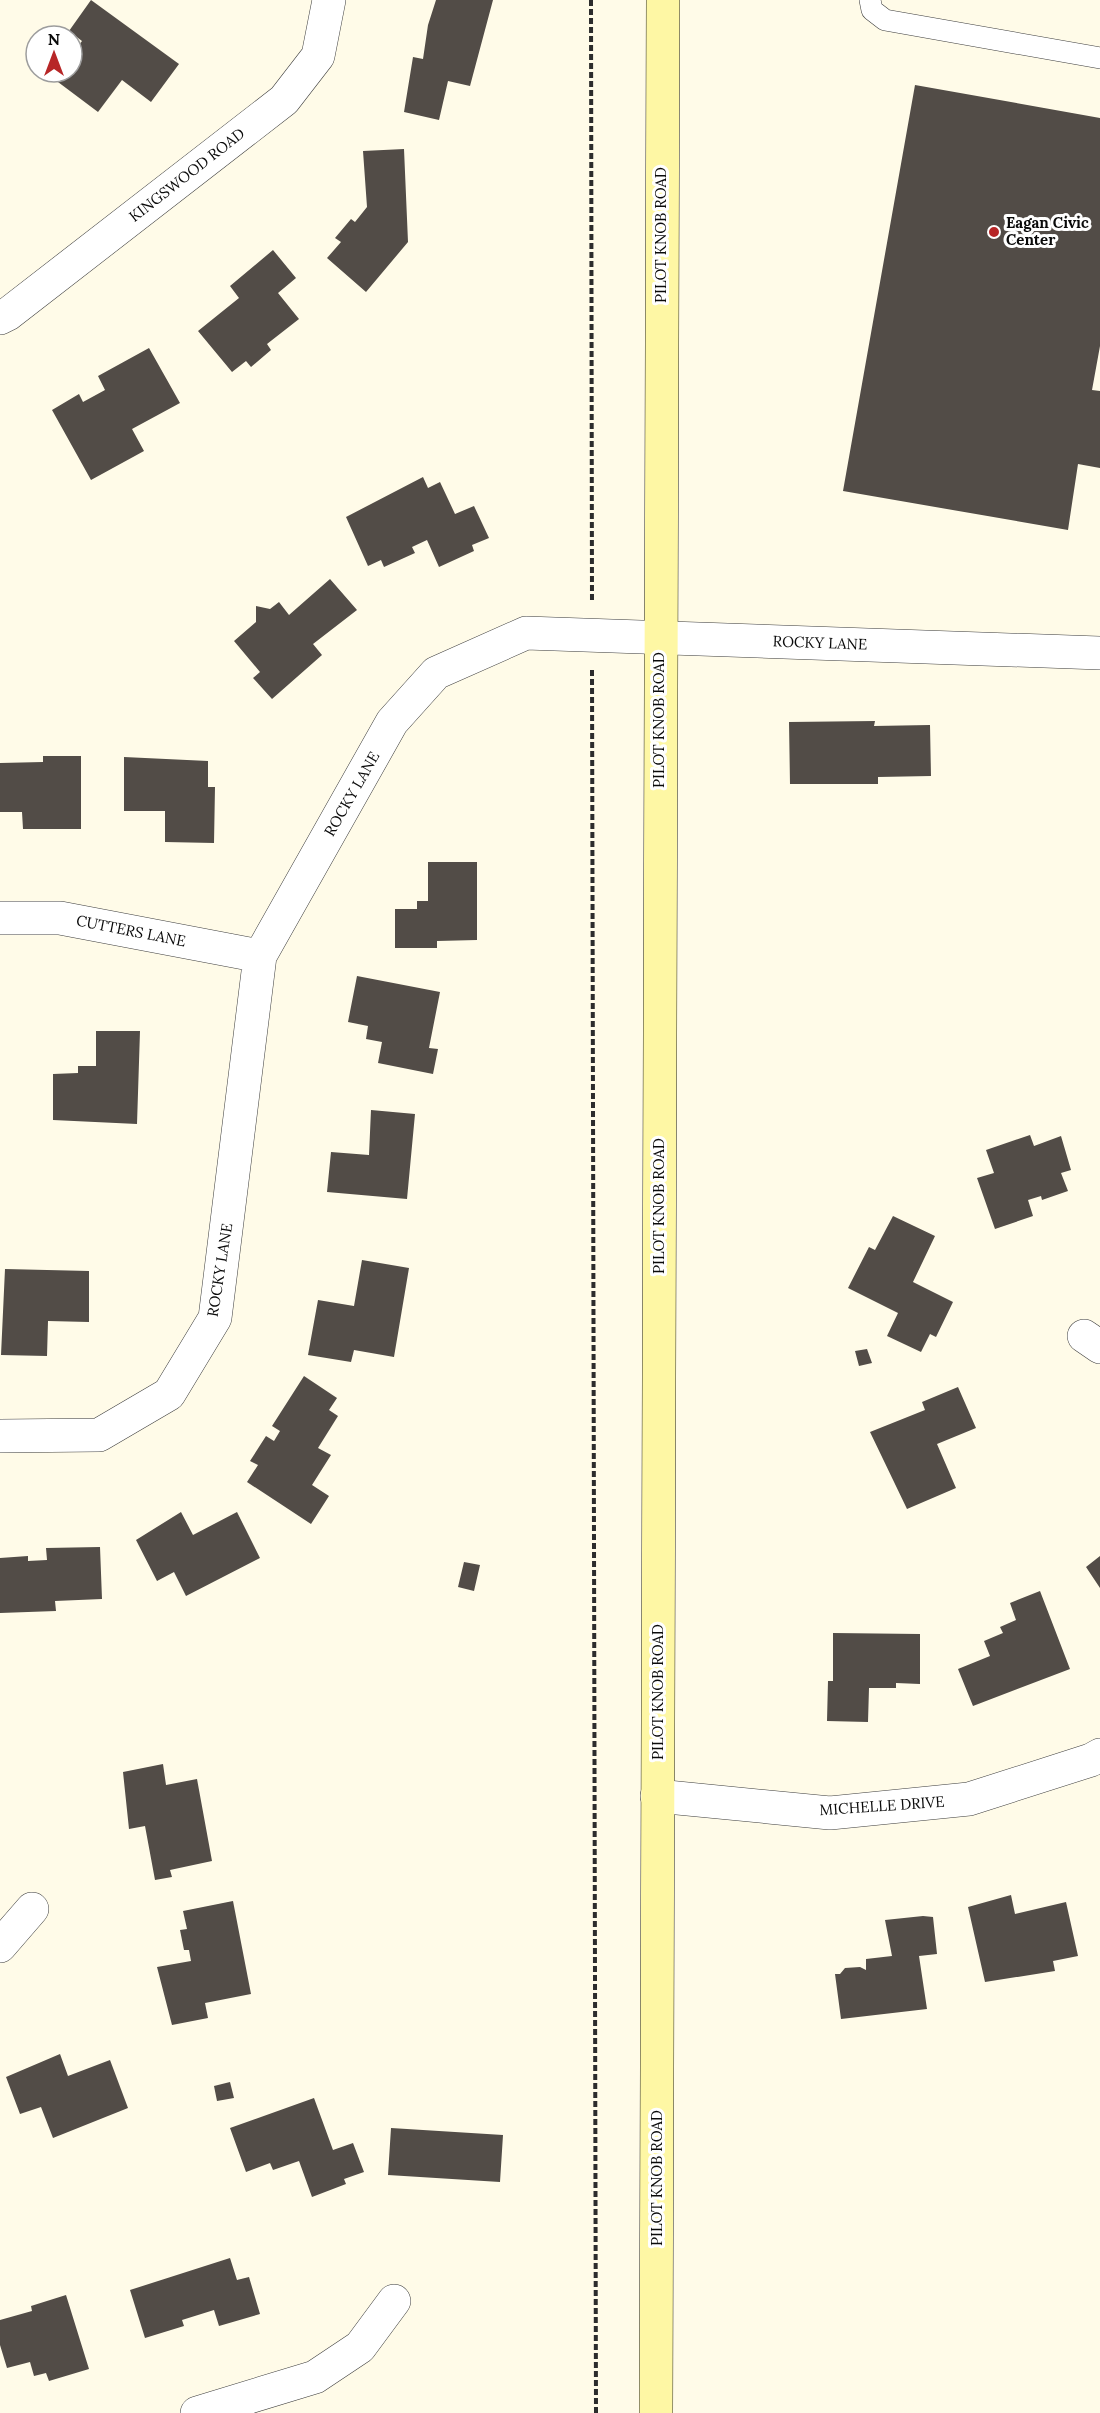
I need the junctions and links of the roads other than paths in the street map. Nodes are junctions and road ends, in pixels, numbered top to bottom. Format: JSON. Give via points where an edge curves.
{"nodes":[{"id":1,"x":328,"y":0,"type":"edge"},
{"id":2,"x":663,"y":0,"type":"edge"},
{"id":3,"x":870,"y":0,"type":"edge"},
{"id":4,"x":1100,"y":58,"type":"edge"},
{"id":5,"x":0,"y":318,"type":"edge"},
{"id":6,"x":660,"y":638,"type":"junction"},
{"id":7,"x":1100,"y":653,"type":"edge"},
{"id":8,"x":0,"y":918,"type":"edge"},
{"id":9,"x":260,"y":956,"type":"junction"},
{"id":10,"x":0,"y":1436,"type":"edge"},
{"id":11,"x":1100,"y":1755,"type":"edge"},
{"id":12,"x":657,"y":1796,"type":"junction"},
{"id":13,"x":32,"y":1909,"type":"dead end"},
{"id":14,"x":0,"y":1946,"type":"edge"},
{"id":15,"x":394,"y":2301,"type":"dead end"},
{"id":16,"x":197,"y":2413,"type":"edge"},
{"id":17,"x":656,"y":2413,"type":"edge"}],
"edges":[{"from":1,"to":5,"type":"street","name":"KINGSWOOD ROAD","via":[[318,56],[284,100]]},
{"from":2,"to":6,"type":"main road","name":"PILOT KNOB ROAD"},
{"from":3,"to":4,"type":"lane","via":[[872,10],[885,20]]},
{"from":6,"to":7,"type":"street","name":"ROCKY LANE"},
{"from":6,"to":9,"type":"street","name":"ROCKY LANE","via":[[526,633],[436,674],[393,722]]},
{"from":6,"to":12,"type":"main road","name":"PILOT KNOB ROAD"},
{"from":8,"to":9,"type":"street","name":"CUTTERS LANE","via":[[60,918]]},
{"from":9,"to":10,"type":"street","name":"ROCKY LANE","via":[[215,1318],[169,1394],[99,1435]]},
{"from":11,"to":12,"type":"street","name":"MICHELLE DRIVE","via":[[969,1799],[830,1813]]},
{"from":12,"to":17,"type":"main road","name":"PILOT KNOB ROAD"},
{"from":13,"to":14,"type":"street"},
{"from":15,"to":16,"type":"street","via":[[360,2347],[315,2377]]}]}
